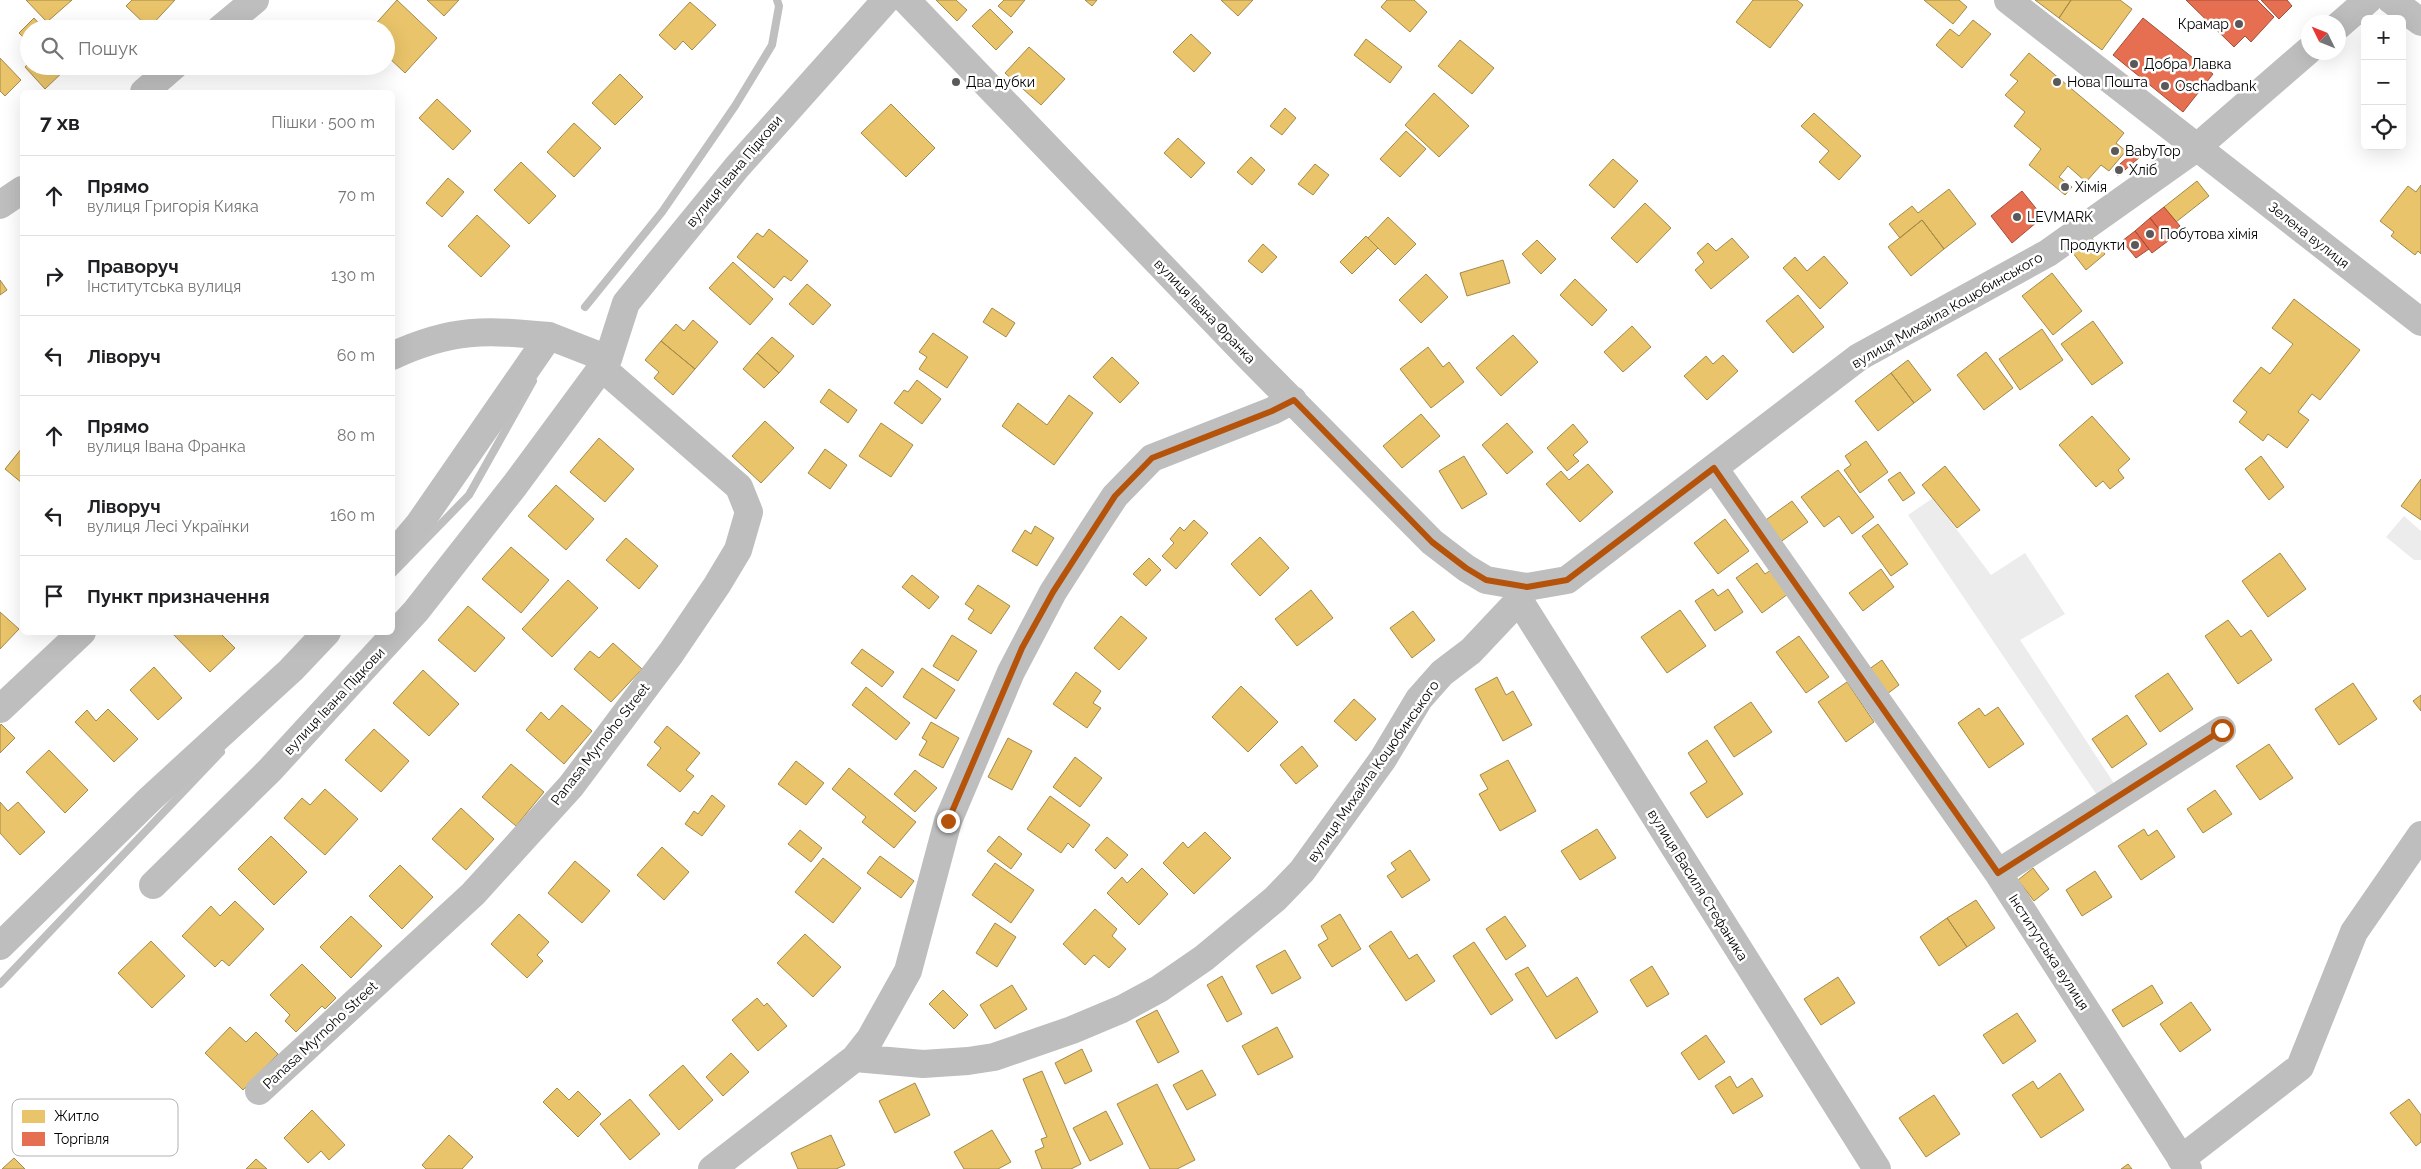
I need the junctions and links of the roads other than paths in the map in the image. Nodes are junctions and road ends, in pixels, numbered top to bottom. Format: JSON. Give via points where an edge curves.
{"nodes":[{"id":1,"x":255,"y":0,"type":"edge"},
{"id":2,"x":886,"y":0,"type":"edge"},
{"id":3,"x":906,"y":0,"type":"edge"},
{"id":4,"x":2008,"y":0,"type":"edge"},
{"id":5,"x":2368,"y":0,"type":"edge"},
{"id":6,"x":2391,"y":0,"type":"edge"},
{"id":7,"x":2346,"y":19,"type":"edge"},
{"id":8,"x":231,"y":20,"type":"edge"},
{"id":9,"x":2421,"y":22,"type":"edge"},
{"id":10,"x":2301,"y":57,"type":"edge"},
{"id":11,"x":164,"y":75,"type":"edge"},
{"id":12,"x":146,"y":90,"type":"edge"},
{"id":13,"x":2196,"y":148,"type":"junction"},
{"id":14,"x":20,"y":191,"type":"edge"},
{"id":15,"x":0,"y":204,"type":"edge"},
{"id":16,"x":2421,"y":322,"type":"edge"},
{"id":17,"x":549,"y":336,"type":"junction"},
{"id":18,"x":395,"y":355,"type":"edge"},
{"id":19,"x":604,"y":363,"type":"junction"},
{"id":20,"x":1294,"y":400,"type":"junction"},
{"id":21,"x":1714,"y":468,"type":"junction"},
{"id":22,"x":395,"y":552,"type":"edge"},
{"id":23,"x":1523,"y":593,"type":"junction"},
{"id":24,"x":395,"y":634,"type":"edge"},
{"id":25,"x":79,"y":635,"type":"edge"},
{"id":26,"x":324,"y":635,"type":"edge"},
{"id":27,"x":394,"y":635,"type":"edge"},
{"id":28,"x":0,"y":709,"type":"edge"},
{"id":29,"x":2222,"y":730,"type":"dead end"},
{"id":30,"x":2421,"y":835,"type":"edge"},
{"id":31,"x":1998,"y":873,"type":"junction"},
{"id":32,"x":153,"y":885,"type":"dead end"},
{"id":33,"x":0,"y":946,"type":"edge"},
{"id":34,"x":855,"y":1058,"type":"junction"},
{"id":35,"x":259,"y":1091,"type":"dead end"},
{"id":36,"x":2185,"y":1164,"type":"edge"},
{"id":37,"x":712,"y":1169,"type":"edge"},
{"id":38,"x":1877,"y":1169,"type":"edge"}],
"edges":[{"from":1,"to":8,"type":"street"},
{"from":2,"to":19,"type":"street","name":"вулиця Івана Підкови","via":[[737,167],[626,303]]},
{"from":3,"to":20,"type":"street","name":"вулиця Івана Франка"},
{"from":4,"to":13,"type":"street","name":"Зелена вулиця"},
{"from":5,"to":7,"type":"street"},
{"from":6,"to":9,"type":"street"},
{"from":10,"to":13,"type":"street","name":"вулиця Михайла Коцюбинського"},
{"from":11,"to":12,"type":"street"},
{"from":13,"to":16,"type":"street","name":"Зелена вулиця"},
{"from":13,"to":21,"type":"street","name":"вулиця Михайла Коцюбинського","via":[[2048,253],[1859,357]]},
{"from":14,"to":15,"type":"street"},
{"from":17,"to":18,"type":"street","via":[[473,331],[430,341]]},
{"from":17,"to":19,"type":"street"},
{"from":17,"to":22,"type":"street","via":[[419,524]]},
{"from":19,"to":24,"type":"street","name":"вулиця Івана Підкови","via":[[515,485]]},
{"from":19,"to":35,"type":"street","name":"Panasa Myrnoho Street","via":[[739,487],[749,512],[738,550],[671,653],[571,786],[473,894]]},
{"from":20,"to":23,"type":"street","name":"вулиця Івана Франка","via":[[1432,542],[1486,580]]},
{"from":20,"to":34,"type":"street","via":[[1152,458],[1115,496],[1053,592],[1018,656],[948,821],[908,970],[870,1039]]},
{"from":21,"to":23,"type":"street","name":"вулиця Михайла Коцюбинського","via":[[1567,580]]},
{"from":21,"to":31,"type":"street","name":"Інститутська вулиця"},
{"from":23,"to":34,"type":"street","name":"вулиця Михайла Коцюбинського","via":[[1471,651],[1429,687],[1302,871],[1275,899],[1204,958],[1159,989],[1122,1009],[994,1057],[923,1064]]},
{"from":23,"to":38,"type":"street","name":"вулиця Василя Стефаника"},
{"from":25,"to":28,"type":"street"},
{"from":26,"to":33,"type":"street"},
{"from":27,"to":32,"type":"street","name":"вулиця Івана Підкови","via":[[270,770]]},
{"from":29,"to":31,"type":"street"},
{"from":30,"to":36,"type":"street","via":[[2354,932],[2300,1067]]},
{"from":31,"to":36,"type":"street","name":"Інститутська вулиця"},
{"from":34,"to":37,"type":"street"}]}
